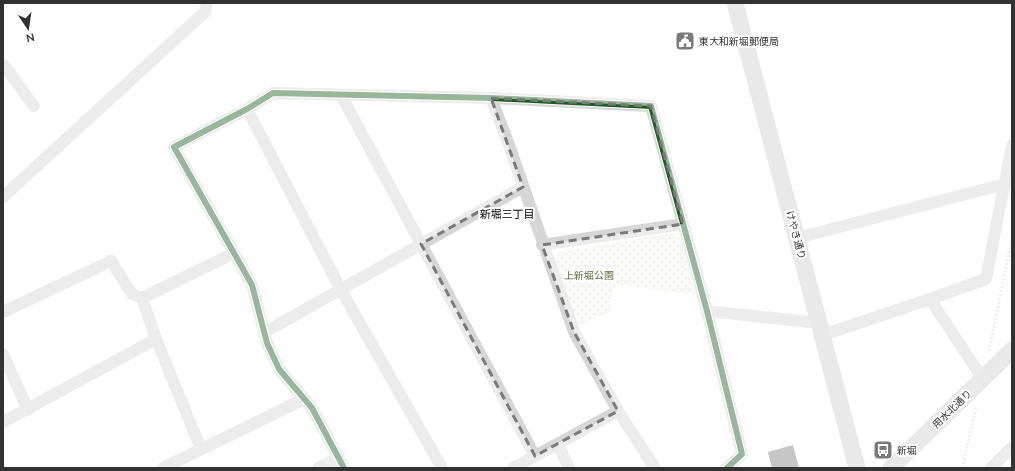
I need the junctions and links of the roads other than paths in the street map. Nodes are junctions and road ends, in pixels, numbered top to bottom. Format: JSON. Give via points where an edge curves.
{"nodes":[{"id":1,"x":206,"y":3,"type":"edge"},
{"id":2,"x":735,"y":3,"type":"edge"},
{"id":3,"x":3,"y":64,"type":"edge"},
{"id":4,"x":341,"y":95,"type":"junction"},
{"id":5,"x":491,"y":98,"type":"junction"},
{"id":6,"x":34,"y":106,"type":"dead end"},
{"id":7,"x":247,"y":109,"type":"junction"},
{"id":8,"x":1012,"y":145,"type":"edge"},
{"id":9,"x":523,"y":187,"type":"junction"},
{"id":10,"x":1007,"y":190,"type":"edge"},
{"id":11,"x":3,"y":197,"type":"edge"},
{"id":12,"x":683,"y":224,"type":"junction"},
{"id":13,"x":797,"y":238,"type":"junction"},
{"id":14,"x":421,"y":244,"type":"junction"},
{"id":15,"x":542,"y":245,"type":"junction"},
{"id":16,"x":234,"y":253,"type":"junction"},
{"id":17,"x":341,"y":290,"type":"junction"},
{"id":18,"x":142,"y":298,"type":"junction"},
{"id":19,"x":930,"y":299,"type":"junction"},
{"id":20,"x":707,"y":310,"type":"junction"},
{"id":21,"x":3,"y":312,"type":"edge"},
{"id":22,"x":821,"y":329,"type":"junction"},
{"id":23,"x":265,"y":332,"type":"junction"},
{"id":24,"x":156,"y":339,"type":"junction"},
{"id":25,"x":1012,"y":350,"type":"edge"},
{"id":26,"x":3,"y":354,"type":"edge"},
{"id":27,"x":982,"y":379,"type":"junction"},
{"id":28,"x":304,"y":399,"type":"junction"},
{"id":29,"x":28,"y":410,"type":"junction"},
{"id":30,"x":618,"y":411,"type":"junction"},
{"id":31,"x":3,"y":422,"type":"edge"},
{"id":32,"x":558,"y":444,"type":"junction"},
{"id":33,"x":1012,"y":447,"type":"edge"},
{"id":34,"x":201,"y":449,"type":"junction"},
{"id":35,"x":535,"y":456,"type":"junction"},
{"id":36,"x":341,"y":463,"type":"edge"},
{"id":37,"x":163,"y":468,"type":"edge"},
{"id":38,"x":318,"y":468,"type":"edge"},
{"id":39,"x":442,"y":468,"type":"edge"},
{"id":40,"x":513,"y":468,"type":"edge"},
{"id":41,"x":569,"y":468,"type":"edge"},
{"id":42,"x":655,"y":468,"type":"edge"},
{"id":43,"x":727,"y":468,"type":"edge"},
{"id":44,"x":857,"y":468,"type":"edge"},
{"id":45,"x":891,"y":468,"type":"edge"},
{"id":46,"x":991,"y":468,"type":"edge"}],
"edges":[{"from":1,"to":11,"type":"street","via":[[205,12]]},
{"from":2,"to":13,"type":"street","name":"けやき通り"},
{"from":3,"to":6,"type":"street"},
{"from":4,"to":5,"type":"street"},
{"from":4,"to":7,"type":"street","via":[[273,93]]},
{"from":4,"to":14,"type":"street"},
{"from":5,"to":9,"type":"street"},
{"from":5,"to":12,"type":"street","via":[[651,106]]},
{"from":7,"to":16,"type":"street","via":[[174,147]]},
{"from":7,"to":17,"type":"street"},
{"from":8,"to":10,"type":"street"},
{"from":9,"to":14,"type":"street"},
{"from":9,"to":15,"type":"street"},
{"from":10,"to":13,"type":"street"},
{"from":10,"to":19,"type":"street","via":[[986,279]]},
{"from":12,"to":15,"type":"street"},
{"from":12,"to":20,"type":"street"},
{"from":13,"to":22,"type":"street","name":"けやき通り"},
{"from":14,"to":17,"type":"street"},
{"from":14,"to":35,"type":"street"},
{"from":15,"to":30,"type":"street","via":[[574,332]]},
{"from":16,"to":18,"type":"street"},
{"from":16,"to":23,"type":"street","via":[[252,285]]},
{"from":17,"to":23,"type":"street"},
{"from":17,"to":39,"type":"street"},
{"from":18,"to":21,"type":"street","via":[[132,294],[111,261]]},
{"from":18,"to":24,"type":"street"},
{"from":19,"to":22,"type":"street"},
{"from":19,"to":27,"type":"street"},
{"from":20,"to":22,"type":"street"},
{"from":20,"to":43,"type":"street","via":[[742,454]]},
{"from":22,"to":44,"type":"street","name":"けやき通り"},
{"from":23,"to":28,"type":"street","via":[[267,343],[279,369]]},
{"from":24,"to":29,"type":"street"},
{"from":24,"to":34,"type":"street"},
{"from":25,"to":27,"type":"street","name":"用水北通り"},
{"from":26,"to":29,"type":"street"},
{"from":27,"to":45,"type":"street","name":"用水北通り"},
{"from":28,"to":34,"type":"street"},
{"from":28,"to":36,"type":"street","via":[[312,408]]},
{"from":29,"to":31,"type":"street"},
{"from":30,"to":32,"type":"street"},
{"from":30,"to":42,"type":"street"},
{"from":32,"to":35,"type":"street"},
{"from":32,"to":41,"type":"street"},
{"from":33,"to":46,"type":"street"},
{"from":34,"to":37,"type":"street"},
{"from":35,"to":40,"type":"street"},
{"from":36,"to":38,"type":"street"}]}
